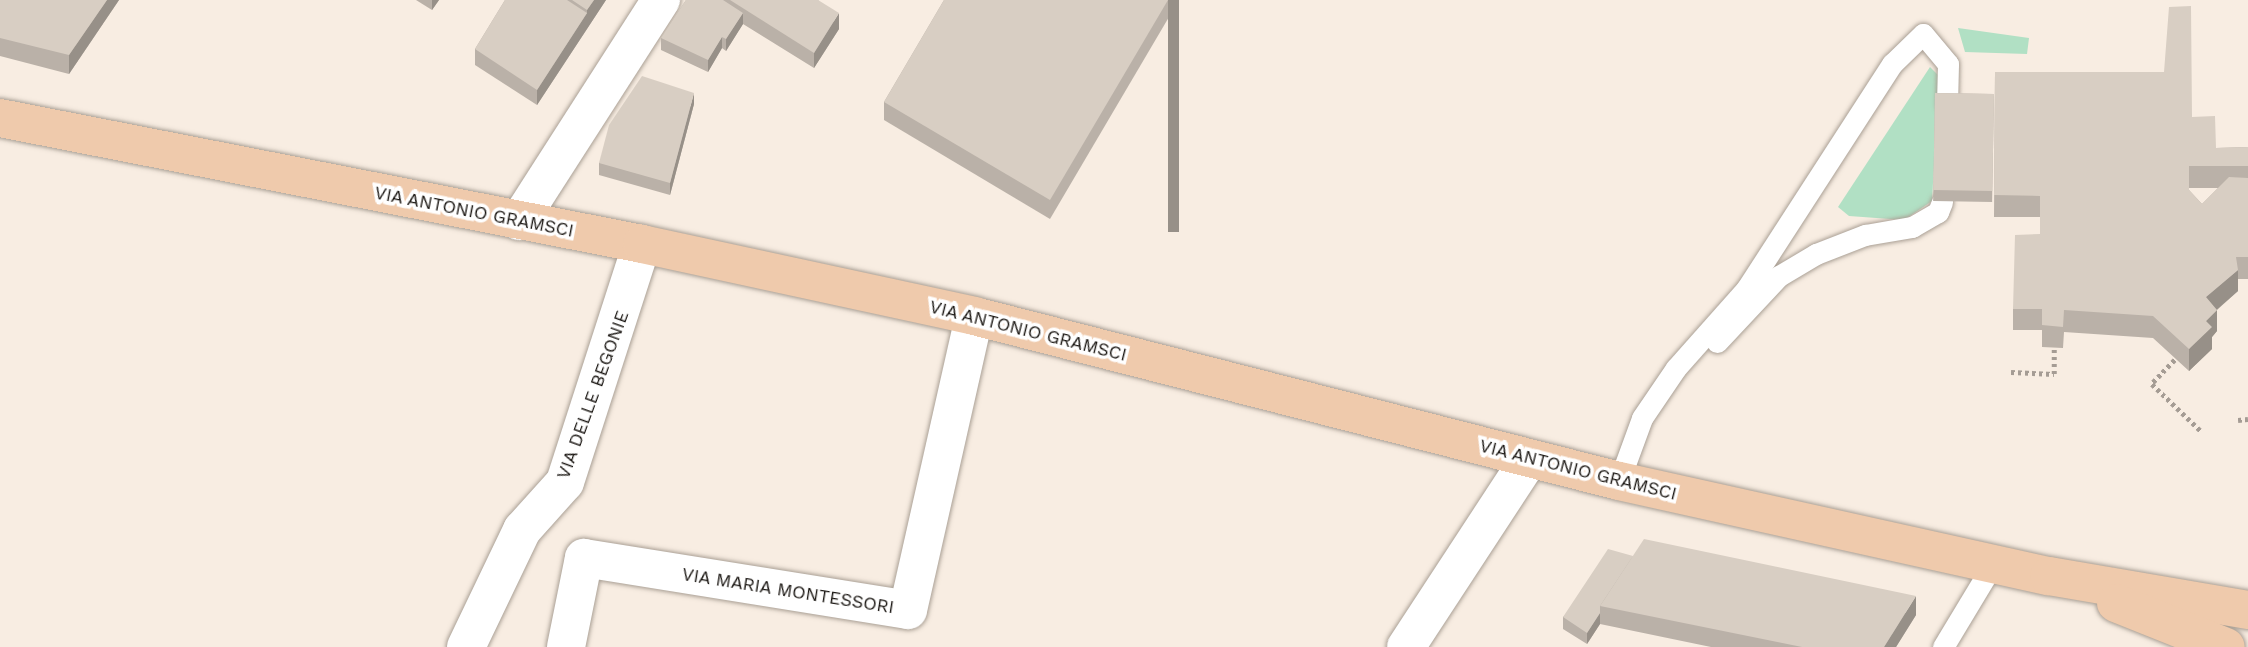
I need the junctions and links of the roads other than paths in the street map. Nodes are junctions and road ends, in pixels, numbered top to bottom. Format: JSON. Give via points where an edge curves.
{"nodes":[{"id":1,"x":661,"y":0,"type":"edge"},
{"id":2,"x":1947,"y":104,"type":"edge"},
{"id":3,"x":0,"y":118,"type":"edge"},
{"id":4,"x":1942,"y":202,"type":"edge"},
{"id":5,"x":519,"y":221,"type":"junction"},
{"id":6,"x":642,"y":244,"type":"junction"},
{"id":7,"x":974,"y":316,"type":"junction"},
{"id":8,"x":1642,"y":418,"type":"junction"},
{"id":9,"x":1529,"y":459,"type":"junction"},
{"id":10,"x":1619,"y":481,"type":"junction"},
{"id":11,"x":1993,"y":564,"type":"junction"},
{"id":12,"x":2049,"y":576,"type":"junction"},
{"id":13,"x":2248,"y":610,"type":"edge"},
{"id":14,"x":466,"y":647,"type":"edge"},
{"id":15,"x":566,"y":647,"type":"edge"},
{"id":16,"x":1406,"y":647,"type":"edge"},
{"id":17,"x":1942,"y":647,"type":"edge"},
{"id":18,"x":2226,"y":647,"type":"edge"}],
"edges":[{"from":1,"to":5,"type":"street"},
{"from":2,"to":8,"type":"lane","via":[[1948,64],[1923,34],[1892,64],[1777,247],[1676,368]]},
{"from":3,"to":5,"type":"main road","name":"VIA ANTONIO GRAMSCI"},
{"from":4,"to":8,"type":"lane","via":[[1938,212],[1912,227],[1865,235],[1816,254],[1779,276]]},
{"from":5,"to":6,"type":"main road","name":"VIA ANTONIO GRAMSCI"},
{"from":6,"to":7,"type":"main road","name":"VIA ANTONIO GRAMSCI"},
{"from":6,"to":14,"type":"street","name":"VIA DELLE BEGONIE","via":[[565,482],[522,530]]},
{"from":7,"to":9,"type":"main road","name":"VIA ANTONIO GRAMSCI"},
{"from":7,"to":15,"type":"street","name":"VIA MARIA MONTESSORI","via":[[908,610],[584,558]]},
{"from":8,"to":10,"type":"lane"},
{"from":9,"to":10,"type":"main road","name":"VIA ANTONIO GRAMSCI"},
{"from":9,"to":16,"type":"street"},
{"from":10,"to":11,"type":"main road","name":"VIA ANTONIO GRAMSCI"},
{"from":11,"to":12,"type":"main road","name":"VIA ANTONIO GRAMSCI"},
{"from":11,"to":17,"type":"lane"},
{"from":12,"to":13,"type":"main road","name":"VIA ANTONIO GRAMSCI"},
{"from":12,"to":18,"type":"main road","name":"VIA ANTONIO GRAMSCI"}]}
